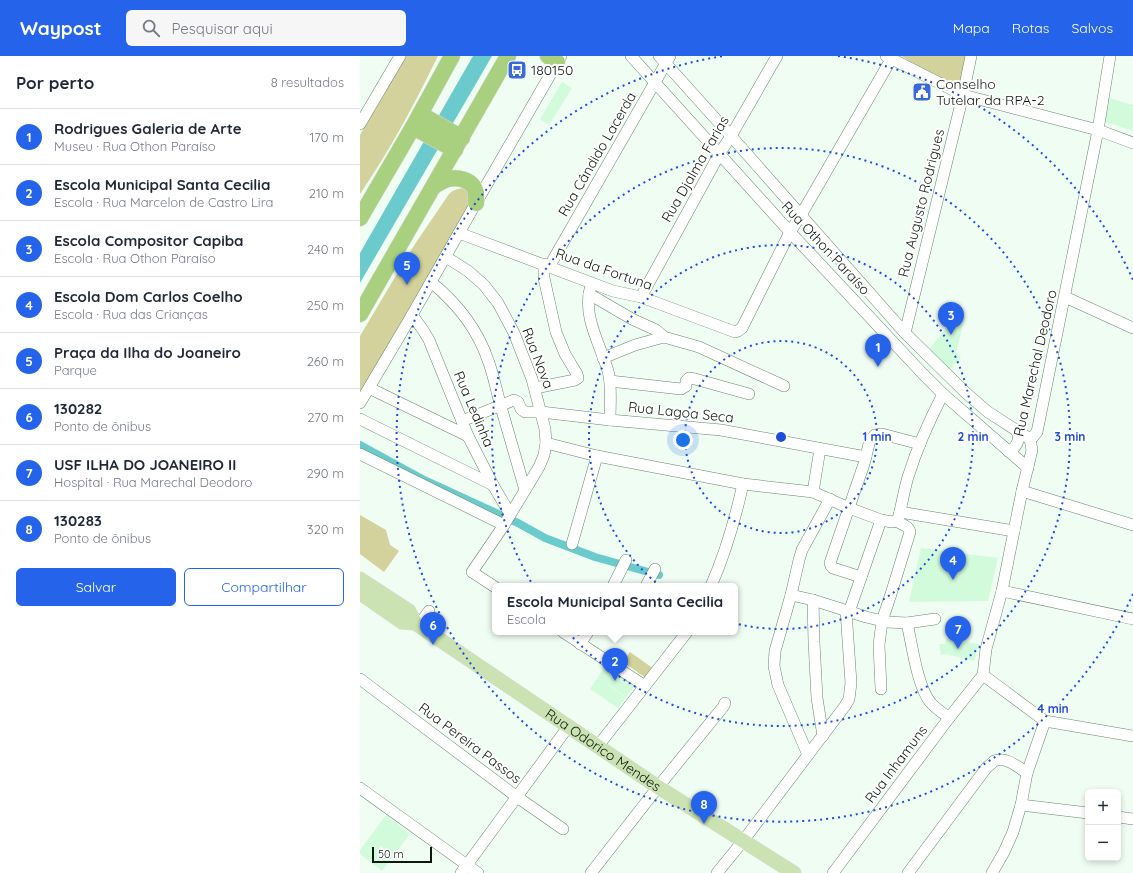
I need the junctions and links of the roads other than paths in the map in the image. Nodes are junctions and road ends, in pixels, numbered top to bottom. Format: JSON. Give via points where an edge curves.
{"nodes":[{"id":1,"x":400,"y":56,"type":"edge"},
{"id":2,"x":452,"y":56,"type":"edge"},
{"id":3,"x":508,"y":56,"type":"edge"},
{"id":4,"x":631,"y":56,"type":"edge"},
{"id":5,"x":777,"y":56,"type":"edge"},
{"id":6,"x":971,"y":56,"type":"edge"},
{"id":7,"x":1110,"y":56,"type":"edge"},
{"id":8,"x":890,"y":57,"type":"edge"},
{"id":9,"x":555,"y":58,"type":"edge"},
{"id":10,"x":665,"y":58,"type":"edge"},
{"id":11,"x":655,"y":83,"type":"junction"},
{"id":12,"x":963,"y":95,"type":"junction"},
{"id":13,"x":421,"y":123,"type":"junction"},
{"id":14,"x":360,"y":124,"type":"edge"},
{"id":15,"x":1098,"y":130,"type":"junction"},
{"id":16,"x":732,"y":136,"type":"junction"},
{"id":17,"x":453,"y":141,"type":"junction"},
{"id":18,"x":1133,"y":143,"type":"edge"},
{"id":19,"x":720,"y":153,"type":"junction"},
{"id":20,"x":434,"y":186,"type":"junction"},
{"id":21,"x":476,"y":203,"type":"junction"},
{"id":22,"x":801,"y":215,"type":"junction"},
{"id":23,"x":360,"y":218,"type":"edge"},
{"id":24,"x":790,"y":232,"type":"junction"},
{"id":25,"x":459,"y":233,"type":"junction"},
{"id":26,"x":446,"y":257,"type":"junction"},
{"id":27,"x":547,"y":265,"type":"junction"},
{"id":28,"x":431,"y":282,"type":"junction"},
{"id":29,"x":592,"y":283,"type":"junction"},
{"id":30,"x":589,"y":294,"type":"junction"},
{"id":31,"x":641,"y":297,"type":"junction"},
{"id":32,"x":1065,"y":297,"type":"junction"},
{"id":33,"x":360,"y":314,"type":"edge"},
{"id":34,"x":412,"y":315,"type":"junction"},
{"id":35,"x":1133,"y":328,"type":"edge"},
{"id":36,"x":905,"y":333,"type":"junction"},
{"id":37,"x":664,"y":337,"type":"junction"},
{"id":38,"x":603,"y":358,"type":"junction"},
{"id":39,"x":610,"y":381,"type":"junction"},
{"id":40,"x":784,"y":386,"type":"dead end"},
{"id":41,"x":369,"y":388,"type":"junction"},
{"id":42,"x":535,"y":388,"type":"junction"},
{"id":43,"x":749,"y":394,"type":"dead end"},
{"id":44,"x":943,"y":394,"type":"junction"},
{"id":45,"x":360,"y":403,"type":"edge"},
{"id":46,"x":500,"y":405,"type":"junction"},
{"id":47,"x":541,"y":412,"type":"junction"},
{"id":48,"x":360,"y":419,"type":"edge"},
{"id":49,"x":610,"y":420,"type":"junction"},
{"id":50,"x":462,"y":421,"type":"junction"},
{"id":51,"x":1016,"y":430,"type":"junction"},
{"id":52,"x":468,"y":436,"type":"junction"},
{"id":53,"x":1030,"y":439,"type":"junction"},
{"id":54,"x":546,"y":443,"type":"junction"},
{"id":55,"x":920,"y":444,"type":"junction"},
{"id":56,"x":820,"y":448,"type":"junction"},
{"id":57,"x":1008,"y":451,"type":"junction"},
{"id":58,"x":360,"y":454,"type":"edge"},
{"id":59,"x":597,"y":456,"type":"junction"},
{"id":60,"x":866,"y":457,"type":"junction"},
{"id":61,"x":1028,"y":468,"type":"junction"},
{"id":62,"x":744,"y":484,"type":"junction"},
{"id":63,"x":492,"y":485,"type":"junction"},
{"id":64,"x":525,"y":490,"type":"junction"},
{"id":65,"x":1022,"y":491,"type":"junction"},
{"id":66,"x":814,"y":492,"type":"junction"},
{"id":67,"x":830,"y":499,"type":"junction"},
{"id":68,"x":849,"y":508,"type":"junction"},
{"id":69,"x":898,"y":517,"type":"junction"},
{"id":70,"x":507,"y":520,"type":"junction"},
{"id":71,"x":881,"y":520,"type":"junction"},
{"id":72,"x":1133,"y":525,"type":"edge"},
{"id":73,"x":1014,"y":531,"type":"junction"},
{"id":74,"x":572,"y":544,"type":"dead end"},
{"id":75,"x":626,"y":561,"type":"dead end"},
{"id":76,"x":654,"y":569,"type":"dead end"},
{"id":77,"x":861,"y":577,"type":"junction"},
{"id":78,"x":360,"y":579,"type":"edge"},
{"id":79,"x":614,"y":583,"type":"edge"},
{"id":80,"x":647,"y":583,"type":"edge"},
{"id":81,"x":712,"y":583,"type":"edge"},
{"id":82,"x":492,"y":585,"type":"edge"},
{"id":83,"x":1002,"y":591,"type":"junction"},
{"id":84,"x":360,"y":593,"type":"edge"},
{"id":85,"x":791,"y":595,"type":"junction"},
{"id":86,"x":813,"y":600,"type":"junction"},
{"id":87,"x":429,"y":611,"type":"dead end"},
{"id":88,"x":848,"y":611,"type":"junction"},
{"id":89,"x":935,"y":619,"type":"dead end"},
{"id":90,"x":1133,"y":619,"type":"edge"},
{"id":91,"x":882,"y":621,"type":"junction"},
{"id":92,"x":907,"y":623,"type":"junction"},
{"id":93,"x":417,"y":624,"type":"junction"},
{"id":94,"x":566,"y":635,"type":"edge"},
{"id":95,"x":586,"y":635,"type":"edge"},
{"id":96,"x":685,"y":635,"type":"edge"},
{"id":97,"x":580,"y":644,"type":"junction"},
{"id":98,"x":983,"y":675,"type":"junction"},
{"id":99,"x":360,"y":679,"type":"edge"},
{"id":100,"x":645,"y":686,"type":"junction"},
{"id":101,"x":881,"y":689,"type":"dead end"},
{"id":102,"x":725,"y":703,"type":"dead end"},
{"id":103,"x":949,"y":718,"type":"junction"},
{"id":104,"x":1045,"y":721,"type":"junction"},
{"id":105,"x":568,"y":727,"type":"junction"},
{"id":106,"x":823,"y":736,"type":"junction"},
{"id":107,"x":1133,"y":736,"type":"edge"},
{"id":108,"x":598,"y":746,"type":"junction"},
{"id":109,"x":808,"y":755,"type":"junction"},
{"id":110,"x":1027,"y":773,"type":"junction"},
{"id":111,"x":658,"y":787,"type":"junction"},
{"id":112,"x":360,"y":788,"type":"edge"},
{"id":113,"x":516,"y":797,"type":"junction"},
{"id":114,"x":1021,"y":805,"type":"junction"},
{"id":115,"x":1085,"y":814,"type":"edge"},
{"id":116,"x":1121,"y":817,"type":"edge"},
{"id":117,"x":1133,"y":819,"type":"edge"},
{"id":118,"x":563,"y":829,"type":"dead end"},
{"id":119,"x":743,"y":841,"type":"junction"},
{"id":120,"x":464,"y":869,"type":"edge"},
{"id":121,"x":478,"y":873,"type":"edge"},
{"id":122,"x":591,"y":873,"type":"edge"},
{"id":123,"x":717,"y":873,"type":"edge"},
{"id":124,"x":794,"y":873,"type":"edge"},
{"id":125,"x":834,"y":873,"type":"edge"},
{"id":126,"x":908,"y":873,"type":"edge"},
{"id":127,"x":992,"y":873,"type":"edge"}],
"edges":[{"from":1,"to":14,"type":"street"},
{"from":2,"to":13,"type":"highway"},
{"from":3,"to":17,"type":"highway"},
{"from":4,"to":11,"type":"street","name":"Rua Othon Paraíso"},
{"from":5,"to":16,"type":"street","name":"Rua Djalma Farias"},
{"from":6,"to":12,"type":"street","name":"Rua Augusto Rodrigues"},
{"from":7,"to":15,"type":"street","name":"Rua Marechal Deodoro"},
{"from":8,"to":12,"type":"street"},
{"from":8,"to":22,"type":"street"},
{"from":9,"to":21,"type":"street"},
{"from":10,"to":11,"type":"street","name":"Rua Cândido Lacerda"},
{"from":10,"to":16,"type":"street","name":"Rua Othon Paraíso"},
{"from":11,"to":19,"type":"street","name":"Rua Othon Paraíso"},
{"from":11,"to":27,"type":"street","name":"Rua Cândido Lacerda"},
{"from":12,"to":15,"type":"street"},
{"from":12,"to":36,"type":"street","name":"Rua Augusto Rodrigues"},
{"from":13,"to":17,"type":"highway"},
{"from":13,"to":23,"type":"highway"},
{"from":15,"to":18,"type":"street"},
{"from":15,"to":32,"type":"street","name":"Rua Marechal Deodoro"},
{"from":16,"to":19,"type":"street","name":"Rua Djalma Farias"},
{"from":16,"to":22,"type":"street","name":"Rua Othon Paraíso"},
{"from":17,"to":20,"type":"highway"},
{"from":19,"to":24,"type":"street","name":"Rua Othon Paraíso"},
{"from":19,"to":31,"type":"street","name":"Rua Djalma Farias"},
{"from":20,"to":21,"type":"highway","via":[[446,180],[467,181],[474,188]]},
{"from":20,"to":33,"type":"highway"},
{"from":21,"to":25,"type":"street"},
{"from":22,"to":24,"type":"street"},
{"from":22,"to":36,"type":"street","name":"Rua Othon Paraíso"},
{"from":24,"to":31,"type":"street","name":"Rua da Fortuna","via":[[742,328],[738,331]]},
{"from":24,"to":44,"type":"street","name":"Rua Othon Paraíso"},
{"from":25,"to":26,"type":"street"},
{"from":25,"to":27,"type":"street","name":"Rua da Fortuna"},
{"from":26,"to":28,"type":"street"},
{"from":26,"to":42,"type":"street","name":"Rua Nova","via":[[484,285],[498,303],[514,333]]},
{"from":27,"to":29,"type":"street","name":"Rua da Fortuna"},
{"from":27,"to":42,"type":"street","via":[[544,278],[556,332],[564,354],[578,378]]},
{"from":28,"to":34,"type":"street"},
{"from":28,"to":46,"type":"street","via":[[461,310],[474,329],[489,363]]},
{"from":29,"to":30,"type":"street"},
{"from":29,"to":31,"type":"street","name":"Rua da Fortuna","via":[[622,294]]},
{"from":30,"to":37,"type":"street","via":[[656,330]]},
{"from":30,"to":38,"type":"street","via":[[592,325]]},
{"from":32,"to":35,"type":"street"},
{"from":32,"to":53,"type":"street","name":"Rua Marechal Deodoro","via":[[1037,432]]},
{"from":34,"to":41,"type":"street"},
{"from":34,"to":50,"type":"street","name":"Rua Ledinha","via":[[429,340]]},
{"from":36,"to":51,"type":"street","name":"Rua Othon Paraíso","via":[[966,394]]},
{"from":37,"to":38,"type":"street"},
{"from":37,"to":40,"type":"street","via":[[699,347]]},
{"from":38,"to":39,"type":"street"},
{"from":39,"to":43,"type":"street","via":[[681,389],[686,386],[687,379],[695,379]]},
{"from":39,"to":49,"type":"street"},
{"from":41,"to":45,"type":"street"},
{"from":41,"to":52,"type":"street"},
{"from":42,"to":47,"type":"street","name":"Rua Nova"},
{"from":44,"to":55,"type":"street"},
{"from":44,"to":57,"type":"street","name":"Rua Othon Paraíso"},
{"from":46,"to":47,"type":"street","name":"Rua Lagoa Seca","via":[[514,400],[525,412]]},
{"from":46,"to":50,"type":"street"},
{"from":46,"to":64,"type":"street"},
{"from":47,"to":49,"type":"street","name":"Rua Lagoa Seca"},
{"from":47,"to":54,"type":"street","name":"Rua Nova"},
{"from":48,"to":63,"type":"street"},
{"from":49,"to":56,"type":"street","name":"Rua Lagoa Seca","via":[[721,430]]},
{"from":50,"to":52,"type":"street","name":"Rua Ledinha"},
{"from":51,"to":53,"type":"street","name":"Rua Othon Paraíso"},
{"from":51,"to":57,"type":"street","via":[[1018,444]]},
{"from":52,"to":63,"type":"street","name":"Rua Ledinha"},
{"from":53,"to":61,"type":"street","name":"Rua Marechal Deodoro","via":[[1032,450]]},
{"from":54,"to":59,"type":"street"},
{"from":54,"to":64,"type":"street","name":"Rua Nova","via":[[539,467]]},
{"from":55,"to":60,"type":"street","via":[[878,433],[870,440]]},
{"from":55,"to":69,"type":"street"},
{"from":56,"to":60,"type":"street","name":"Rua Lagoa Seca"},
{"from":56,"to":66,"type":"street"},
{"from":57,"to":61,"type":"street","name":"Rua Othon Paraíso"},
{"from":58,"to":70,"type":"street"},
{"from":59,"to":62,"type":"street"},
{"from":59,"to":74,"type":"street"},
{"from":60,"to":68,"type":"street"},
{"from":61,"to":65,"type":"street","name":"Rua Marechal Deodoro"},
{"from":62,"to":66,"type":"street"},
{"from":62,"to":81,"type":"street","via":[[725,553]]},
{"from":63,"to":70,"type":"street","name":"Rua Ledinha"},
{"from":64,"to":70,"type":"street","name":"Rua Nova"},
{"from":65,"to":72,"type":"street"},
{"from":65,"to":73,"type":"street","name":"Rua Marechal Deodoro"},
{"from":66,"to":67,"type":"street"},
{"from":67,"to":68,"type":"street"},
{"from":67,"to":85,"type":"street","via":[[802,550]]},
{"from":68,"to":71,"type":"street"},
{"from":68,"to":77,"type":"street","via":[[830,563],[833,568]]},
{"from":69,"to":71,"type":"street","via":[[892,522]]},
{"from":69,"to":73,"type":"street"},
{"from":69,"to":91,"type":"street","via":[[910,532]]},
{"from":70,"to":82,"type":"street","name":"Rua Nova","via":[[472,572]]},
{"from":71,"to":77,"type":"street"},
{"from":73,"to":83,"type":"street","name":"Rua Marechal Deodoro"},
{"from":75,"to":79,"type":"street"},
{"from":76,"to":80,"type":"street"},
{"from":77,"to":88,"type":"street"},
{"from":78,"to":93,"type":"main road","name":"Rua Odorico Mendes","via":[[409,611]]},
{"from":83,"to":90,"type":"street"},
{"from":83,"to":98,"type":"street","name":"Rua Marechal Deodoro","via":[[986,649]]},
{"from":84,"to":93,"type":"main road","name":"Rua Odorico Mendes","via":[[402,622]]},
{"from":85,"to":86,"type":"street"},
{"from":85,"to":109,"type":"street","via":[[775,651],[774,666],[778,685]]},
{"from":86,"to":88,"type":"street"},
{"from":86,"to":106,"type":"street","via":[[817,698]]},
{"from":87,"to":93,"type":"street"},
{"from":88,"to":91,"type":"street"},
{"from":88,"to":106,"type":"street","via":[[851,683],[849,699]]},
{"from":89,"to":92,"type":"street"},
{"from":91,"to":92,"type":"street"},
{"from":91,"to":101,"type":"street","via":[[879,645]]},
{"from":92,"to":103,"type":"street","via":[[924,692],[930,702]]},
{"from":93,"to":105,"type":"main road","name":"Rua Odorico Mendes"},
{"from":94,"to":97,"type":"street"},
{"from":95,"to":97,"type":"street"},
{"from":96,"to":100,"type":"street"},
{"from":97,"to":100,"type":"street"},
{"from":98,"to":103,"type":"street","name":"Rua Inhamuns"},
{"from":98,"to":104,"type":"street"},
{"from":99,"to":113,"type":"street","name":"Rua Pereira Passos"},
{"from":100,"to":108,"type":"street"},
{"from":102,"to":111,"type":"street"},
{"from":103,"to":125,"type":"street","name":"Rua Inhamuns"},
{"from":104,"to":107,"type":"street"},
{"from":104,"to":110,"type":"street"},
{"from":105,"to":108,"type":"main road","name":"Rua Odorico Mendes"},
{"from":105,"to":113,"type":"street"},
{"from":106,"to":109,"type":"street"},
{"from":108,"to":111,"type":"main road","name":"Rua Odorico Mendes"},
{"from":109,"to":119,"type":"street"},
{"from":110,"to":114,"type":"street"},
{"from":110,"to":126,"type":"street","via":[[1006,760],[990,764]]},
{"from":111,"to":119,"type":"main road","name":"Rua Odorico Mendes"},
{"from":111,"to":122,"type":"street"},
{"from":112,"to":120,"type":"street"},
{"from":113,"to":118,"type":"street","name":"Rua Pereira Passos"},
{"from":113,"to":120,"type":"street"},
{"from":114,"to":115,"type":"street"},
{"from":114,"to":127,"type":"street","via":[[1013,832]]},
{"from":116,"to":117,"type":"street"},
{"from":119,"to":123,"type":"street"},
{"from":119,"to":124,"type":"main road","name":"Rua Odorico Mendes"},
{"from":120,"to":121,"type":"street"}]}
